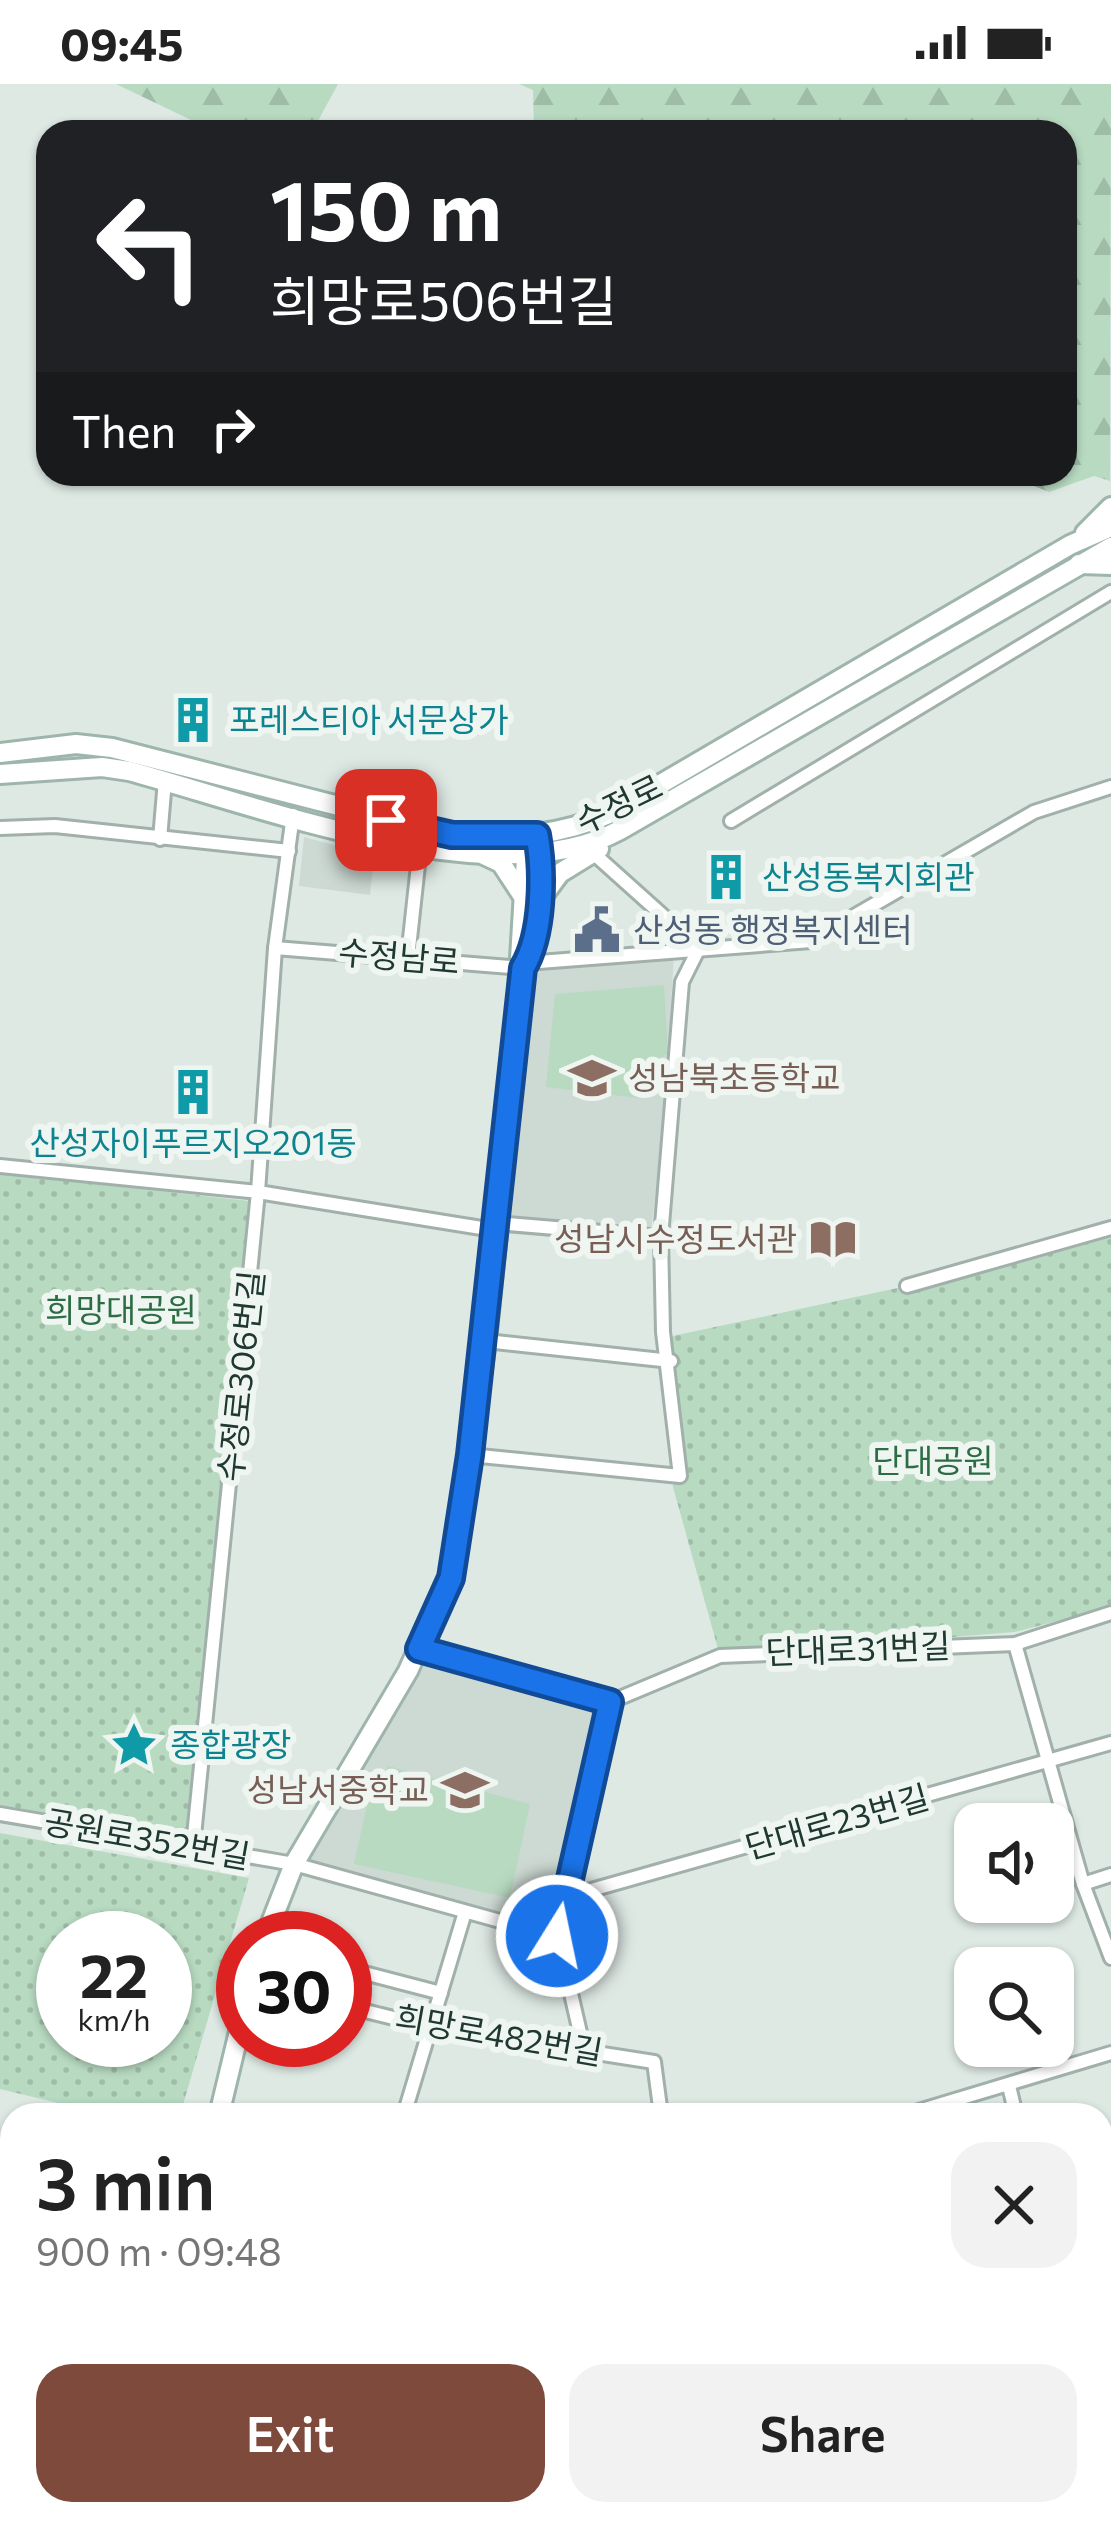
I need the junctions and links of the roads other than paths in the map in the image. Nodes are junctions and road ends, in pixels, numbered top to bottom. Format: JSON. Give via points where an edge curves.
{"nodes":[{"id":1,"x":1111,"y":507,"type":"edge"},
{"id":2,"x":1111,"y":527,"type":"edge"},
{"id":3,"x":1075,"y":543,"type":"junction"},
{"id":4,"x":1111,"y":547,"type":"edge"},
{"id":5,"x":1074,"y":564,"type":"junction"},
{"id":6,"x":1111,"y":565,"type":"edge"},
{"id":7,"x":1111,"y":592,"type":"edge"},
{"id":8,"x":0,"y":753,"type":"edge"},
{"id":9,"x":103,"y":757,"type":"junction"},
{"id":10,"x":0,"y":774,"type":"edge"},
{"id":11,"x":165,"y":780,"type":"junction"},
{"id":12,"x":1111,"y":787,"type":"edge"},
{"id":13,"x":293,"y":815,"type":"junction"},
{"id":14,"x":731,"y":821,"type":"dead end"},
{"id":15,"x":630,"y":824,"type":"junction"},
{"id":16,"x":0,"y":828,"type":"edge"},
{"id":17,"x":160,"y":839,"type":"junction"},
{"id":18,"x":533,"y":844,"type":"junction"},
{"id":19,"x":420,"y":848,"type":"junction"},
{"id":20,"x":289,"y":851,"type":"junction"},
{"id":21,"x":592,"y":852,"type":"junction"},
{"id":22,"x":484,"y":855,"type":"junction"},
{"id":23,"x":531,"y":902,"type":"junction"},
{"id":24,"x":274,"y":948,"type":"junction"},
{"id":25,"x":699,"y":948,"type":"junction"},
{"id":26,"x":408,"y":957,"type":"junction"},
{"id":27,"x":524,"y":965,"type":"junction"},
{"id":28,"x":0,"y":1166,"type":"edge"},
{"id":29,"x":258,"y":1192,"type":"junction"},
{"id":30,"x":495,"y":1226,"type":"junction"},
{"id":31,"x":1111,"y":1228,"type":"edge"},
{"id":32,"x":661,"y":1237,"type":"junction"},
{"id":33,"x":907,"y":1286,"type":"dead end"},
{"id":34,"x":486,"y":1341,"type":"junction"},
{"id":35,"x":670,"y":1360,"type":"junction"},
{"id":36,"x":470,"y":1455,"type":"junction"},
{"id":37,"x":1111,"y":1613,"type":"edge"},
{"id":38,"x":1015,"y":1644,"type":"junction"},
{"id":39,"x":419,"y":1649,"type":"junction"},
{"id":40,"x":610,"y":1702,"type":"junction"},
{"id":41,"x":1111,"y":1743,"type":"edge"},
{"id":42,"x":1052,"y":1762,"type":"junction"},
{"id":43,"x":0,"y":1814,"type":"edge"},
{"id":44,"x":193,"y":1846,"type":"junction"},
{"id":45,"x":294,"y":1864,"type":"junction"},
{"id":46,"x":1111,"y":1875,"type":"edge"},
{"id":47,"x":1083,"y":1884,"type":"junction"},
{"id":48,"x":563,"y":1898,"type":"junction"},
{"id":49,"x":276,"y":1911,"type":"edge"},
{"id":50,"x":465,"y":1912,"type":"junction"},
{"id":51,"x":557,"y":1936,"type":"junction"},
{"id":52,"x":1111,"y":1958,"type":"edge"},
{"id":53,"x":372,"y":1975,"type":"edge"},
{"id":54,"x":441,"y":1993,"type":"junction"},
{"id":55,"x":372,"y":2013,"type":"edge"},
{"id":56,"x":430,"y":2027,"type":"junction"},
{"id":57,"x":584,"y":2050,"type":"junction"},
{"id":58,"x":1111,"y":2053,"type":"edge"},
{"id":59,"x":231,"y":2067,"type":"edge"},
{"id":60,"x":1009,"y":2086,"type":"junction"},
{"id":61,"x":222,"y":2103,"type":"edge"},
{"id":62,"x":408,"y":2103,"type":"edge"},
{"id":63,"x":659,"y":2103,"type":"edge"},
{"id":64,"x":948,"y":2103,"type":"edge"},
{"id":65,"x":1013,"y":2103,"type":"edge"}],
"edges":[{"from":1,"to":3,"type":"main road"},
{"from":2,"to":3,"type":"main road","name":"수정로"},
{"from":3,"to":18,"type":"main road","name":"수정로","via":[[611,813]]},
{"from":4,"to":5,"type":"main road","name":"수정로"},
{"from":5,"to":6,"type":"main road"},
{"from":5,"to":15,"type":"main road","name":"수정로"},
{"from":7,"to":14,"type":"street"},
{"from":8,"to":9,"type":"main road","name":"수정로","via":[[76,744]]},
{"from":9,"to":10,"type":"main road","name":"수정로"},
{"from":9,"to":11,"type":"main road","name":"수정로"},
{"from":9,"to":18,"type":"main road","name":"수정로","via":[[417,828]]},
{"from":11,"to":13,"type":"main road","name":"수정로"},
{"from":11,"to":17,"type":"street"},
{"from":12,"to":25,"type":"street","name":"수정남로","via":[[1034,812],[811,941]]},
{"from":13,"to":19,"type":"main road","name":"수정로"},
{"from":13,"to":20,"type":"street","name":"수정로306번길"},
{"from":15,"to":18,"type":"main road","name":"수정로","via":[[591,844]]},
{"from":15,"to":21,"type":"main road"},
{"from":16,"to":17,"type":"street"},
{"from":17,"to":20,"type":"street"},
{"from":18,"to":22,"type":"main road","name":"수정로"},
{"from":18,"to":23,"type":"main road"},
{"from":19,"to":22,"type":"main road","name":"수정로"},
{"from":19,"to":26,"type":"street"},
{"from":20,"to":24,"type":"street","name":"수정로306번길"},
{"from":21,"to":23,"type":"main road"},
{"from":21,"to":25,"type":"street"},
{"from":22,"to":23,"type":"main road","via":[[501,863]]},
{"from":23,"to":27,"type":"main road"},
{"from":24,"to":26,"type":"street","name":"수정남로"},
{"from":24,"to":29,"type":"street","name":"수정로306번길"},
{"from":25,"to":27,"type":"street","name":"수정남로"},
{"from":25,"to":32,"type":"street","via":[[682,982]]},
{"from":26,"to":27,"type":"street","name":"수정남로"},
{"from":27,"to":30,"type":"main road"},
{"from":28,"to":29,"type":"street"},
{"from":29,"to":30,"type":"street"},
{"from":29,"to":44,"type":"street","name":"수정로306번길"},
{"from":30,"to":32,"type":"street"},
{"from":30,"to":34,"type":"main road"},
{"from":31,"to":33,"type":"street"},
{"from":32,"to":35,"type":"street"},
{"from":34,"to":35,"type":"street"},
{"from":34,"to":36,"type":"main road"},
{"from":35,"to":36,"type":"street","via":[[680,1476]]},
{"from":36,"to":39,"type":"main road","via":[[451,1578]]},
{"from":37,"to":38,"type":"street","name":"단대로31번길"},
{"from":38,"to":40,"type":"street","name":"단대로31번길","via":[[720,1656]]},
{"from":38,"to":42,"type":"street"},
{"from":39,"to":40,"type":"street"},
{"from":39,"to":45,"type":"main road"},
{"from":40,"to":48,"type":"street"},
{"from":41,"to":42,"type":"street","name":"단대로23번길"},
{"from":42,"to":47,"type":"street"},
{"from":42,"to":48,"type":"street","name":"단대로23번길"},
{"from":43,"to":44,"type":"street","name":"공원로352번길"},
{"from":44,"to":45,"type":"street","name":"공원로352번길"},
{"from":45,"to":49,"type":"main road"},
{"from":45,"to":50,"type":"street","name":"공원로352번길"},
{"from":46,"to":47,"type":"street"},
{"from":47,"to":52,"type":"street"},
{"from":48,"to":51,"type":"street"},
{"from":50,"to":51,"type":"street","name":"공원로352번길"},
{"from":50,"to":54,"type":"street"},
{"from":51,"to":57,"type":"street"},
{"from":53,"to":54,"type":"street"},
{"from":54,"to":56,"type":"street"},
{"from":55,"to":56,"type":"street","name":"희망로482번길"},
{"from":56,"to":57,"type":"street","name":"희망로482번길"},
{"from":56,"to":62,"type":"street"},
{"from":57,"to":63,"type":"street","name":"희망로482번길","via":[[654,2062]]},
{"from":58,"to":60,"type":"street"},
{"from":59,"to":61,"type":"main road"},
{"from":60,"to":64,"type":"street"},
{"from":60,"to":65,"type":"street"}]}
